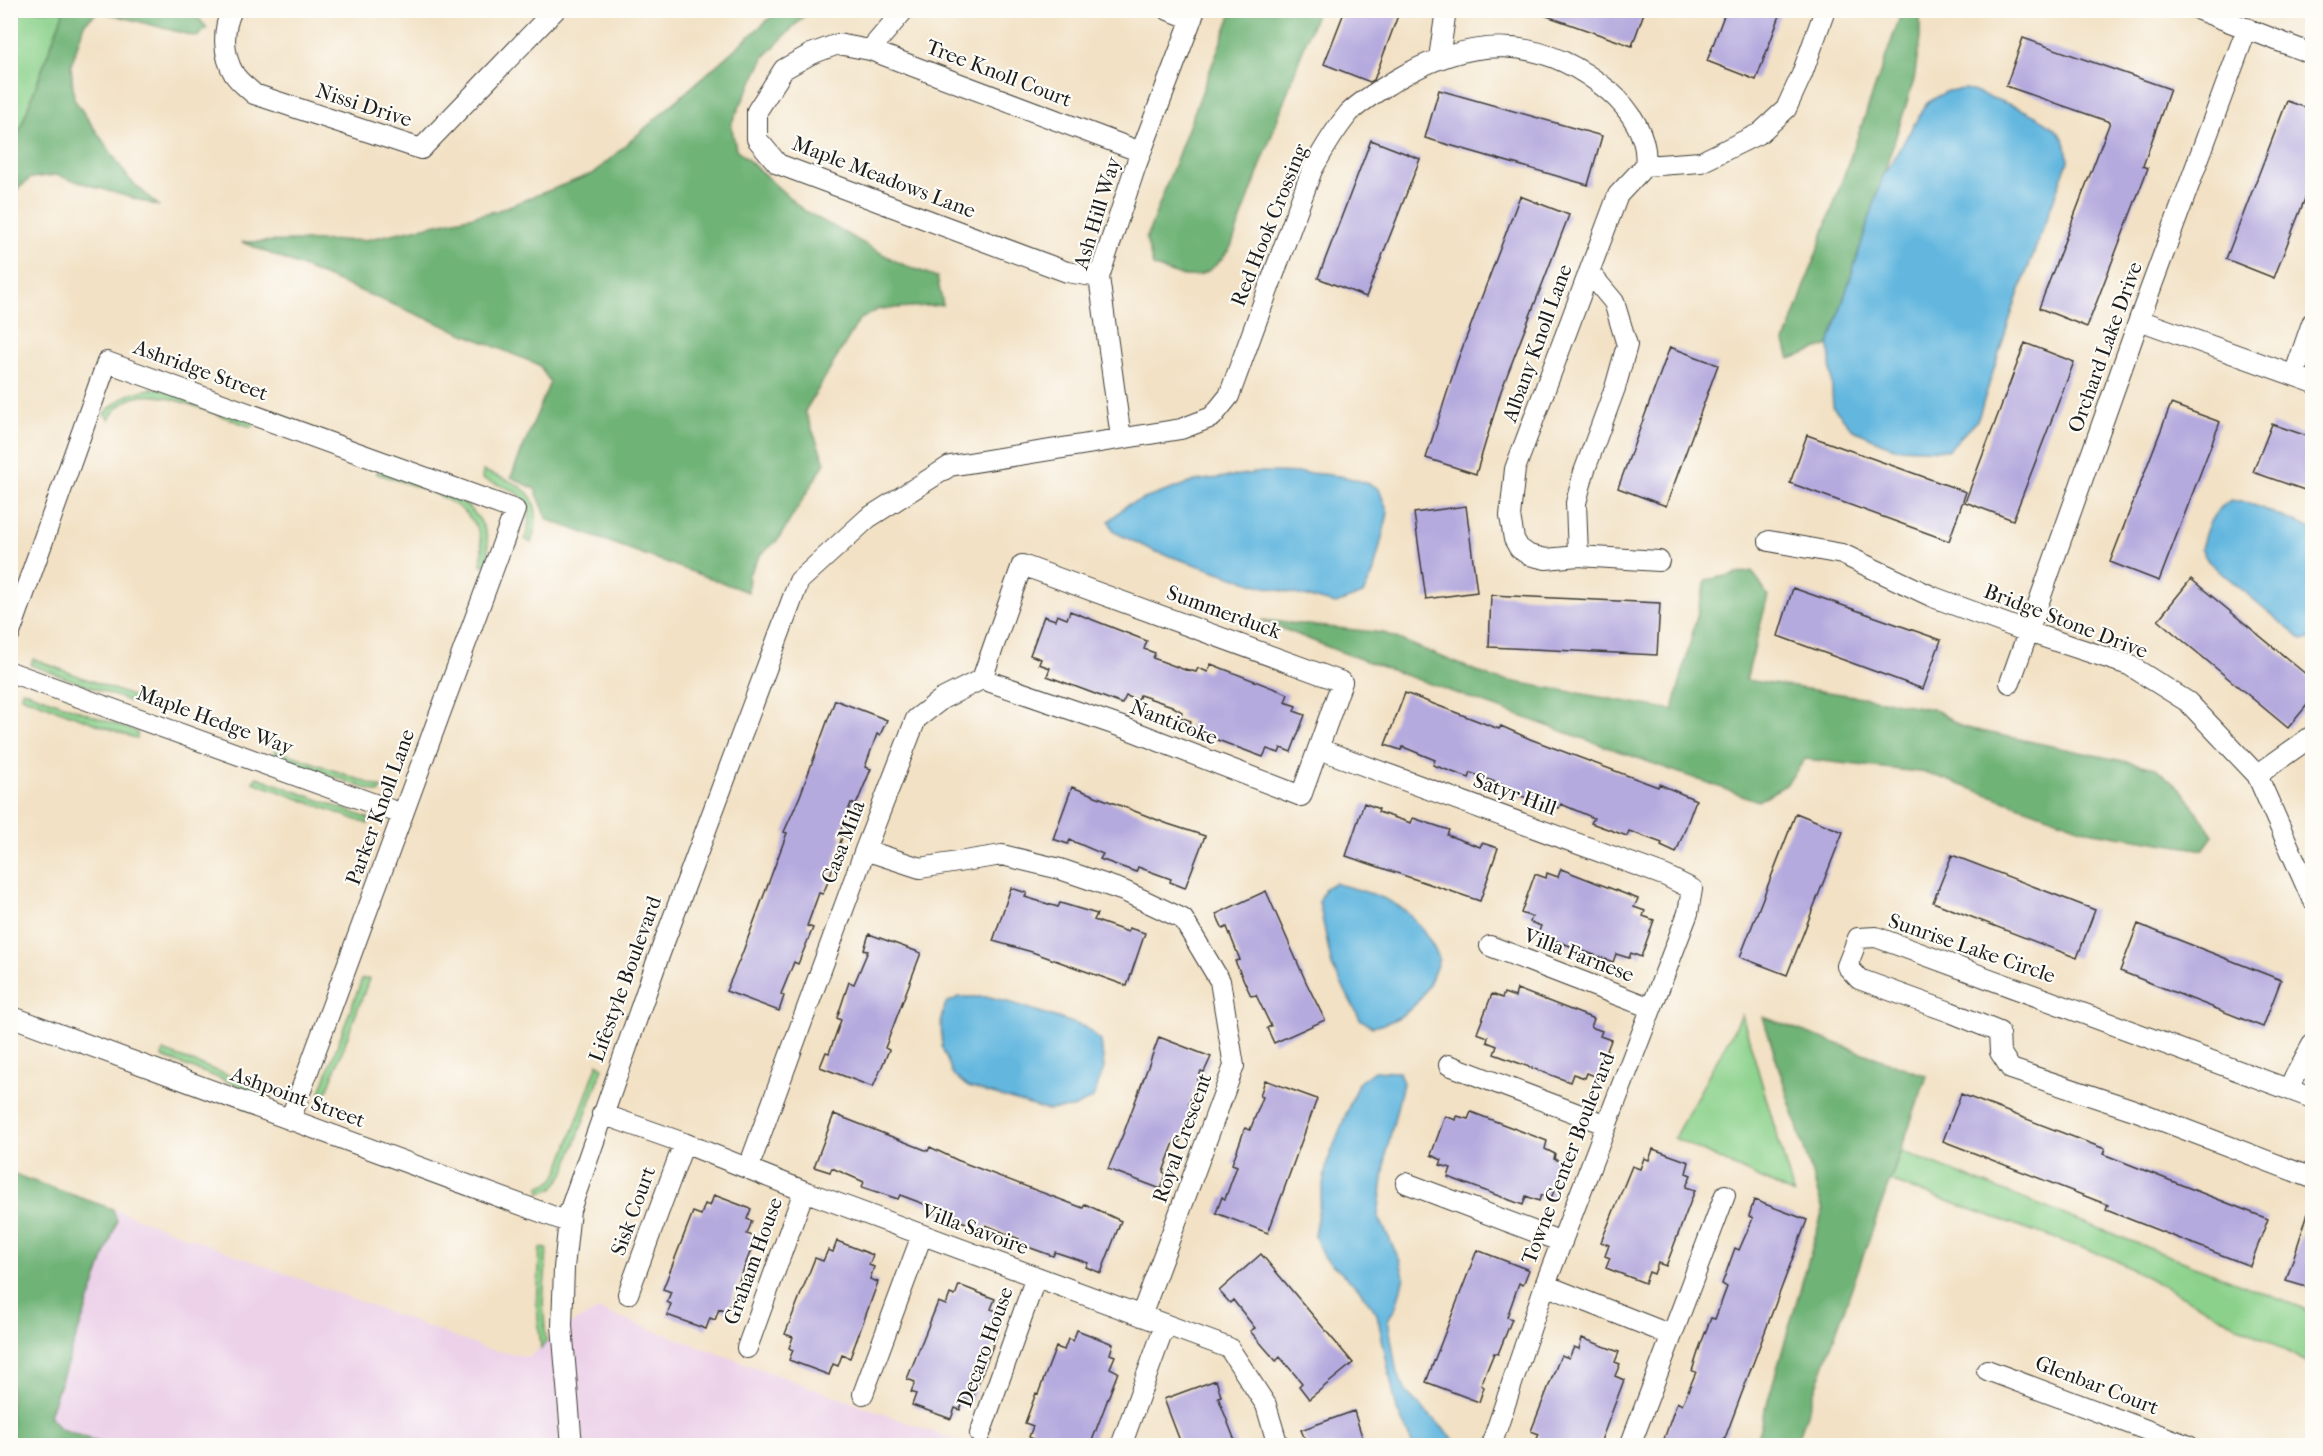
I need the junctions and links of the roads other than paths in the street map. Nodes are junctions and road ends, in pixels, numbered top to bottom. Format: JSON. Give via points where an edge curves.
{"nodes":[{"id":1,"x":555,"y":10,"type":"edge"},
{"id":2,"x":904,"y":10,"type":"edge"},
{"id":3,"x":1168,"y":10,"type":"edge"},
{"id":4,"x":1446,"y":10,"type":"edge"},
{"id":5,"x":1825,"y":10,"type":"edge"},
{"id":6,"x":2199,"y":10,"type":"edge"},
{"id":7,"x":1194,"y":15,"type":"edge"},
{"id":8,"x":228,"y":17,"type":"edge"},
{"id":9,"x":2247,"y":28,"type":"junction"},
{"id":10,"x":838,"y":44,"type":"joint"},
{"id":11,"x":870,"y":50,"type":"junction"},
{"id":12,"x":2313,"y":54,"type":"edge"},
{"id":13,"x":1439,"y":58,"type":"junction"},
{"id":14,"x":1141,"y":152,"type":"junction"},
{"id":15,"x":1645,"y":166,"type":"junction"},
{"id":16,"x":1589,"y":272,"type":"junction"},
{"id":17,"x":1099,"y":277,"type":"junction"},
{"id":18,"x":2139,"y":320,"type":"junction"},
{"id":19,"x":2313,"y":323,"type":"edge"},
{"id":20,"x":2294,"y":375,"type":"junction"},
{"id":21,"x":2313,"y":382,"type":"edge"},
{"id":22,"x":1121,"y":438,"type":"junction"},
{"id":23,"x":515,"y":510,"type":"joint"},
{"id":24,"x":1769,"y":541,"type":"dead end"},
{"id":25,"x":828,"y":556,"type":"joint"},
{"id":26,"x":1578,"y":556,"type":"junction"},
{"id":27,"x":1659,"y":561,"type":"dead end"},
{"id":28,"x":2028,"y":632,"type":"junction"},
{"id":29,"x":10,"y":633,"type":"edge"},
{"id":30,"x":10,"y":672,"type":"edge"},
{"id":31,"x":982,"y":680,"type":"junction"},
{"id":32,"x":2010,"y":683,"type":"dead end"},
{"id":33,"x":2313,"y":736,"type":"edge"},
{"id":34,"x":1319,"y":749,"type":"junction"},
{"id":35,"x":2258,"y":775,"type":"junction"},
{"id":36,"x":402,"y":814,"type":"junction"},
{"id":37,"x":865,"y":850,"type":"junction"},
{"id":38,"x":1692,"y":889,"type":"joint"},
{"id":39,"x":2313,"y":899,"type":"edge"},
{"id":40,"x":1490,"y":946,"type":"dead end"},
{"id":41,"x":1651,"y":1008,"type":"junction"},
{"id":42,"x":10,"y":1016,"type":"edge"},
{"id":43,"x":2313,"y":1045,"type":"edge"},
{"id":44,"x":1449,"y":1065,"type":"dead end"},
{"id":45,"x":2288,"y":1089,"type":"junction"},
{"id":46,"x":2313,"y":1098,"type":"edge"},
{"id":47,"x":602,"y":1114,"type":"junction"},
{"id":48,"x":290,"y":1120,"type":"junction"},
{"id":49,"x":1607,"y":1125,"type":"junction"},
{"id":50,"x":684,"y":1143,"type":"junction"},
{"id":51,"x":748,"y":1170,"type":"junction"},
{"id":52,"x":2313,"y":1178,"type":"edge"},
{"id":53,"x":1406,"y":1183,"type":"dead end"},
{"id":54,"x":804,"y":1191,"type":"junction"},
{"id":55,"x":1725,"y":1195,"type":"dead end"},
{"id":56,"x":568,"y":1222,"type":"junction"},
{"id":57,"x":922,"y":1235,"type":"junction"},
{"id":58,"x":1562,"y":1242,"type":"junction"},
{"id":59,"x":1036,"y":1277,"type":"junction"},
{"id":60,"x":1545,"y":1284,"type":"junction"},
{"id":61,"x":628,"y":1294,"type":"dead end"},
{"id":62,"x":1141,"y":1316,"type":"junction"},
{"id":63,"x":1165,"y":1325,"type":"junction"},
{"id":64,"x":1671,"y":1335,"type":"junction"},
{"id":65,"x":747,"y":1348,"type":"dead end"},
{"id":66,"x":1988,"y":1370,"type":"dead end"},
{"id":67,"x":863,"y":1394,"type":"dead end"},
{"id":68,"x":980,"y":1434,"type":"dead end"},
{"id":69,"x":572,"y":1446,"type":"edge"},
{"id":70,"x":1121,"y":1446,"type":"edge"},
{"id":71,"x":1278,"y":1446,"type":"edge"},
{"id":72,"x":1491,"y":1446,"type":"edge"},
{"id":73,"x":1630,"y":1446,"type":"edge"},
{"id":74,"x":2189,"y":1446,"type":"edge"}],
"edges":[{"from":1,"to":8,"type":"street","name":"Nissi Drive","via":[[421,149],[254,94],[235,76],[225,52]]},
{"from":2,"to":11,"type":"street"},
{"from":3,"to":7,"type":"street"},
{"from":4,"to":13,"type":"street"},
{"from":5,"to":15,"type":"street","via":[[1786,109],[1760,133],[1701,162]]},
{"from":6,"to":9,"type":"street"},
{"from":7,"to":14,"type":"street","name":"Ash Hill Way"},
{"from":9,"to":12,"type":"street"},
{"from":9,"to":18,"type":"street","name":"Orchard Lake Drive"},
{"from":10,"to":11,"type":"street","name":"Tree Knoll Court"},
{"from":10,"to":17,"type":"street","name":"Maple Meadows Lane","via":[[784,69],[757,111],[757,139],[778,164],[1067,272]]},
{"from":11,"to":14,"type":"street","name":"Tree Knoll Court"},
{"from":13,"to":15,"type":"street","name":"Red Hook Crossing","via":[[1487,46],[1527,49],[1558,58],[1590,75],[1634,118],[1647,152]]},
{"from":13,"to":22,"type":"street","name":"Red Hook Crossing","via":[[1408,72],[1351,111],[1328,140],[1312,170],[1228,396],[1212,417],[1181,429]]},
{"from":14,"to":17,"type":"street","name":"Ash Hill Way"},
{"from":15,"to":16,"type":"street","name":"Albany Knoll Lane","via":[[1618,195]]},
{"from":16,"to":26,"type":"street","via":[[1614,302],[1627,345],[1576,503]]},
{"from":16,"to":26,"type":"street","name":"Albany Knoll Lane","via":[[1515,469],[1510,516],[1514,539],[1529,555],[1546,559]]},
{"from":17,"to":22,"type":"street","name":"Ash Hill Way"},
{"from":18,"to":20,"type":"street"},
{"from":18,"to":28,"type":"street","name":"Orchard Lake Drive"},
{"from":19,"to":20,"type":"street"},
{"from":20,"to":21,"type":"street"},
{"from":22,"to":25,"type":"street","name":"Red Hook Crossing","via":[[950,466],[868,519]]},
{"from":23,"to":29,"type":"street","name":"Ashridge Street","via":[[107,362]]},
{"from":23,"to":36,"type":"street","name":"Parker Knoll Lane"},
{"from":24,"to":28,"type":"street","name":"Bridge Stone Drive","via":[[1842,554],[1934,597]]},
{"from":25,"to":47,"type":"street","name":"Lifestyle Boulevard","via":[[799,581]]},
{"from":26,"to":27,"type":"street"},
{"from":28,"to":32,"type":"street","name":"Orchard Lake Drive"},
{"from":28,"to":35,"type":"street","name":"Bridge Stone Drive","via":[[2129,665],[2188,702]]},
{"from":30,"to":36,"type":"street","name":"Maple Hedge Way"},
{"from":31,"to":34,"type":"street","name":"Nanticoke","via":[[1125,728],[1301,796]]},
{"from":31,"to":34,"type":"street","name":"Summerduck","via":[[1022,565],[1342,682]]},
{"from":31,"to":37,"type":"street","name":"Casa Mila","via":[[942,699],[916,719]]},
{"from":33,"to":35,"type":"street"},
{"from":34,"to":38,"type":"street","name":"Satyr Hill","via":[[1666,876]]},
{"from":35,"to":39,"type":"street","name":"Bridge Stone Drive"},
{"from":36,"to":48,"type":"street","name":"Parker Knoll Lane"},
{"from":37,"to":51,"type":"street","name":"Casa Mila"},
{"from":37,"to":62,"type":"street","name":"Royal Crescent","via":[[920,868],[1002,855],[1124,891],[1183,919],[1221,981],[1234,1066]]},
{"from":38,"to":41,"type":"street","name":"Towne Center Boulevard","via":[[1688,913]]},
{"from":40,"to":41,"type":"street","name":"Villa Farnese"},
{"from":41,"to":49,"type":"street","name":"Towne Center Boulevard"},
{"from":42,"to":48,"type":"street","name":"Ashpoint Street"},
{"from":43,"to":45,"type":"street"},
{"from":44,"to":49,"type":"street"},
{"from":45,"to":46,"type":"street","name":"Sunrise Lake Circle"},
{"from":45,"to":52,"type":"street","name":"Sunrise Lake Circle","via":[[1876,937],[1858,938],[1846,966],[1859,979],[1999,1032],[2000,1052],[2012,1069]]},
{"from":47,"to":50,"type":"street","name":"Villa Savoire"},
{"from":47,"to":56,"type":"street","name":"Lifestyle Boulevard"},
{"from":48,"to":56,"type":"street","name":"Ashpoint Street"},
{"from":49,"to":58,"type":"street","name":"Towne Center Boulevard"},
{"from":50,"to":51,"type":"street","name":"Villa Savoire"},
{"from":50,"to":61,"type":"street","name":"Sisk Court"},
{"from":51,"to":54,"type":"street","name":"Villa Savoire"},
{"from":53,"to":58,"type":"street"},
{"from":54,"to":57,"type":"street","name":"Villa Savoire"},
{"from":54,"to":65,"type":"street","name":"Graham House"},
{"from":55,"to":64,"type":"street"},
{"from":56,"to":69,"type":"street","name":"Lifestyle Boulevard","via":[[562,1326]]},
{"from":57,"to":59,"type":"street","name":"Villa Savoire"},
{"from":57,"to":67,"type":"street"},
{"from":58,"to":60,"type":"street","name":"Towne Center Boulevard"},
{"from":59,"to":62,"type":"street","name":"Villa Savoire"},
{"from":59,"to":68,"type":"street","name":"Decaro House"},
{"from":60,"to":64,"type":"street"},
{"from":60,"to":72,"type":"street","name":"Towne Center Boulevard"},
{"from":62,"to":63,"type":"street","name":"Villa Savoire"},
{"from":63,"to":70,"type":"street"},
{"from":63,"to":71,"type":"street","name":"Villa Savoire","via":[[1229,1348],[1266,1405]]},
{"from":64,"to":73,"type":"street"},
{"from":66,"to":74,"type":"street","name":"Glenbar Court"}]}
